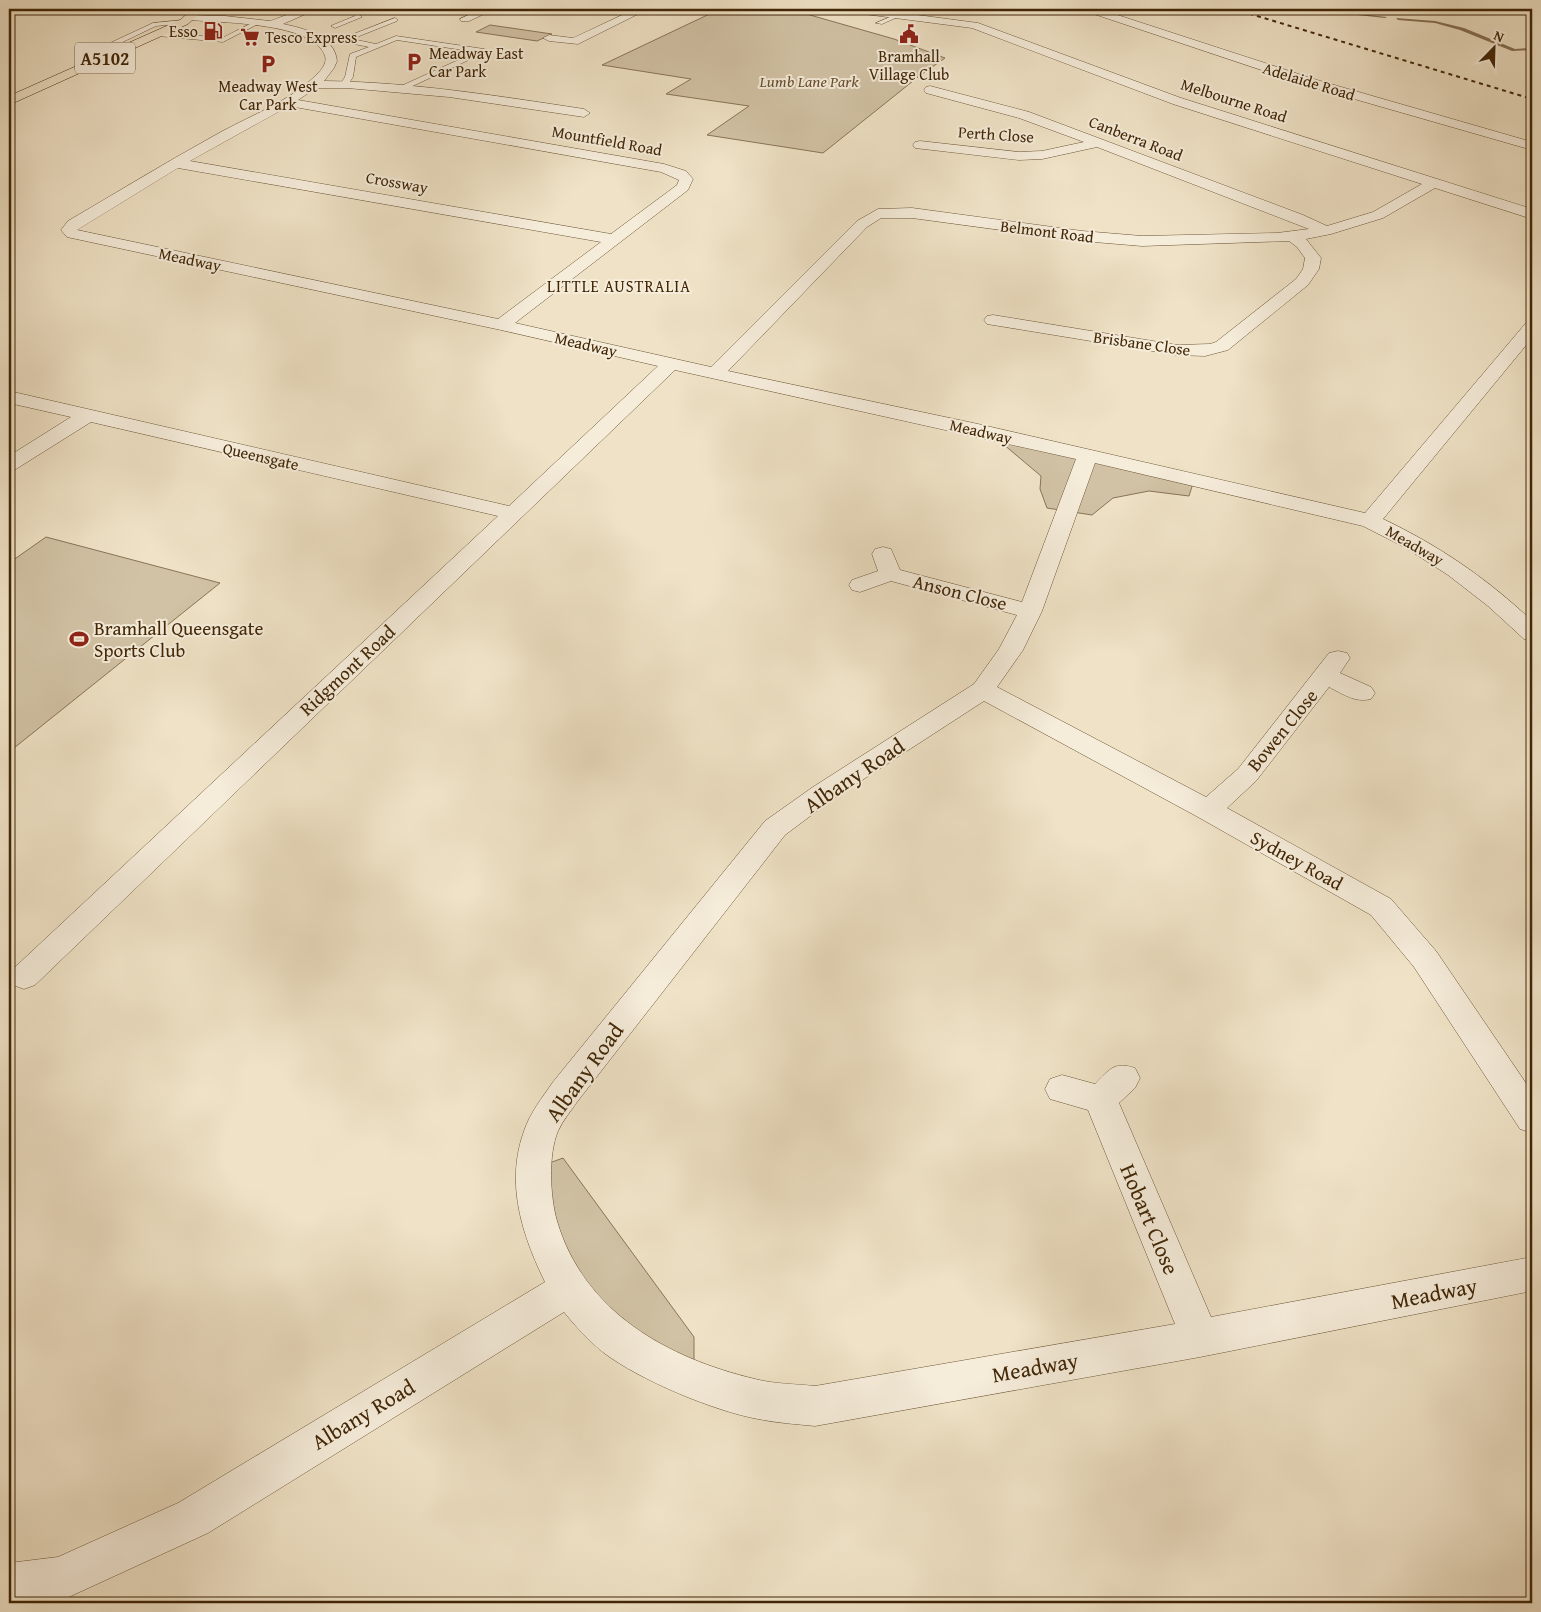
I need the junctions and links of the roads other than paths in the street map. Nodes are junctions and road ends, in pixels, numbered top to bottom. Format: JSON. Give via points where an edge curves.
{"nodes":[{"id":1,"x":312,"y":9,"type":"edge"},
{"id":2,"x":331,"y":9,"type":"edge"},
{"id":3,"x":490,"y":9,"type":"edge"},
{"id":4,"x":643,"y":9,"type":"edge"},
{"id":5,"x":849,"y":9,"type":"edge"},
{"id":6,"x":940,"y":9,"type":"edge"},
{"id":7,"x":1089,"y":9,"type":"edge"},
{"id":8,"x":1522,"y":9,"type":"edge"},
{"id":9,"x":1532,"y":13,"type":"edge"},
{"id":10,"x":899,"y":14,"type":"junction"},
{"id":11,"x":191,"y":16,"type":"edge"},
{"id":12,"x":926,"y":18,"type":"junction"},
{"id":13,"x":465,"y":19,"type":"dead end"},
{"id":14,"x":395,"y":20,"type":"dead end"},
{"id":15,"x":880,"y":23,"type":"dead end"},
{"id":16,"x":263,"y":24,"type":"junction"},
{"id":17,"x":335,"y":26,"type":"dead end"},
{"id":18,"x":158,"y":34,"type":"junction"},
{"id":19,"x":550,"y":38,"type":"dead end"},
{"id":20,"x":320,"y":40,"type":"junction"},
{"id":21,"x":344,"y":40,"type":"junction"},
{"id":22,"x":377,"y":46,"type":"junction"},
{"id":23,"x":118,"y":52,"type":"junction"},
{"id":24,"x":313,"y":84,"type":"junction"},
{"id":25,"x":344,"y":84,"type":"junction"},
{"id":26,"x":404,"y":88,"type":"junction"},
{"id":27,"x":930,"y":90,"type":"dead end"},
{"id":28,"x":9,"y":101,"type":"edge"},
{"id":29,"x":286,"y":102,"type":"junction"},
{"id":30,"x":584,"y":113,"type":"dead end"},
{"id":31,"x":1098,"y":143,"type":"junction"},
{"id":32,"x":920,"y":145,"type":"dead end"},
{"id":33,"x":1532,"y":146,"type":"edge"},
{"id":34,"x":176,"y":163,"type":"junction"},
{"id":35,"x":1433,"y":183,"type":"junction"},
{"id":36,"x":1532,"y":214,"type":"edge"},
{"id":37,"x":1326,"y":231,"type":"junction"},
{"id":38,"x":1293,"y":237,"type":"junction"},
{"id":39,"x":612,"y":239,"type":"junction"},
{"id":40,"x":993,"y":320,"type":"dead end"},
{"id":41,"x":501,"y":324,"type":"junction"},
{"id":42,"x":1532,"y":327,"type":"edge"},
{"id":43,"x":671,"y":364,"type":"junction"},
{"id":44,"x":716,"y":373,"type":"junction"},
{"id":45,"x":9,"y":397,"type":"edge"},
{"id":46,"x":86,"y":416,"type":"junction"},
{"id":47,"x":1087,"y":456,"type":"junction"},
{"id":48,"x":9,"y":465,"type":"edge"},
{"id":49,"x":513,"y":514,"type":"junction"},
{"id":50,"x":1370,"y":521,"type":"junction"},
{"id":51,"x":860,"y":585,"type":"dead end"},
{"id":52,"x":1030,"y":610,"type":"junction"},
{"id":53,"x":1532,"y":634,"type":"edge"},
{"id":54,"x":983,"y":690,"type":"junction"},
{"id":55,"x":1362,"y":693,"type":"dead end"},
{"id":56,"x":1208,"y":810,"type":"junction"},
{"id":57,"x":24,"y":977,"type":"dead end"},
{"id":58,"x":1062,"y":1089,"type":"dead end"},
{"id":59,"x":1532,"y":1119,"type":"edge"},
{"id":60,"x":1532,"y":1274,"type":"edge"},
{"id":61,"x":569,"y":1288,"type":"junction"},
{"id":62,"x":1200,"y":1338,"type":"junction"},
{"id":63,"x":9,"y":1585,"type":"edge"}],
"edges":[{"from":1,"to":16,"type":"street"},
{"from":2,"to":17,"type":"lane","via":[[355,12],[359,17]]},
{"from":3,"to":13,"type":"street"},
{"from":4,"to":19,"type":"street","via":[[574,42]]},
{"from":5,"to":10,"type":"street","name":"Melbourne Road"},
{"from":6,"to":12,"type":"street"},
{"from":7,"to":33,"type":"street","name":"Adelaide Road","via":[[1313,83]]},
{"from":8,"to":9,"type":"lane"},
{"from":10,"to":12,"type":"street","name":"Melbourne Road"},
{"from":10,"to":15,"type":"lane"},
{"from":11,"to":16,"type":"street"},
{"from":11,"to":18,"type":"main road","number":"A5102"},
{"from":11,"to":23,"type":"lane","via":[[155,24],[99,50]]},
{"from":12,"to":35,"type":"street","name":"Melbourne Road","via":[[974,25],[1127,83]]},
{"from":14,"to":21,"type":"lane"},
{"from":16,"to":18,"type":"lane","via":[[223,40]]},
{"from":16,"to":20,"type":"street","via":[[298,30]]},
{"from":18,"to":23,"type":"main road","number":"A5102"},
{"from":20,"to":21,"type":"lane"},
{"from":20,"to":24,"type":"street","name":"Meadway","via":[[331,60],[327,70]]},
{"from":21,"to":22,"type":"lane"},
{"from":22,"to":25,"type":"lane","via":[[353,56],[349,77]]},
{"from":22,"to":26,"type":"lane","via":[[396,38],[484,51]]},
{"from":23,"to":28,"type":"main road","number":"A5102"},
{"from":24,"to":25,"type":"street"},
{"from":24,"to":29,"type":"street","name":"Meadway"},
{"from":25,"to":26,"type":"street"},
{"from":26,"to":30,"type":"street"},
{"from":27,"to":31,"type":"street","name":"Canberra Road","via":[[1024,115]]},
{"from":29,"to":34,"type":"street","name":"Meadway"},
{"from":29,"to":39,"type":"street","name":"Mountfield Road","via":[[664,168],[686,179],[683,187]]},
{"from":31,"to":32,"type":"street","name":"Perth Close","via":[[1042,155],[1019,156]]},
{"from":31,"to":37,"type":"street","name":"Canberra Road"},
{"from":34,"to":39,"type":"street","name":"Crossway"},
{"from":34,"to":41,"type":"street","name":"Meadway","via":[[73,224],[69,230],[82,237]]},
{"from":35,"to":36,"type":"street","name":"Melbourne Road"},
{"from":35,"to":37,"type":"street","name":"Belmont Road","via":[[1378,215]]},
{"from":37,"to":38,"type":"street","name":"Belmont Road"},
{"from":38,"to":40,"type":"street","name":"Brisbane Close","via":[[1313,258],[1311,269],[1302,282],[1222,346],[1211,350],[1177,350]]},
{"from":38,"to":44,"type":"street","name":"Belmont Road","via":[[1142,241],[912,213],[878,214],[862,224]]},
{"from":39,"to":41,"type":"street","name":"Mountfield Road"},
{"from":41,"to":43,"type":"street","name":"Meadway"},
{"from":42,"to":50,"type":"street"},
{"from":43,"to":44,"type":"street","name":"Meadway"},
{"from":43,"to":49,"type":"street","name":"Ridgmont Road"},
{"from":44,"to":47,"type":"street","name":"Meadway"},
{"from":45,"to":46,"type":"street","name":"Queensgate"},
{"from":46,"to":48,"type":"street"},
{"from":46,"to":49,"type":"street","name":"Queensgate"},
{"from":47,"to":50,"type":"street","name":"Meadway"},
{"from":47,"to":52,"type":"street","name":"Albany Road"},
{"from":49,"to":57,"type":"street","name":"Ridgmont Road"},
{"from":50,"to":53,"type":"street","name":"Meadway","via":[[1406,536],[1470,580],[1513,614]]},
{"from":51,"to":52,"type":"street","name":"Anson Close","via":[[886,564]]},
{"from":52,"to":54,"type":"street","name":"Albany Road","via":[[1011,650]]},
{"from":54,"to":56,"type":"street","name":"Sydney Road"},
{"from":54,"to":61,"type":"street","name":"Albany Road","via":[[823,793],[775,828],[565,1092],[541,1132],[533,1169],[535,1205],[544,1245]]},
{"from":55,"to":56,"type":"street","name":"Bowen Close","via":[[1332,667],[1247,774]]},
{"from":56,"to":59,"type":"street","name":"Sydney Road","via":[[1381,907],[1425,959]]},
{"from":58,"to":62,"type":"street","name":"Hobart Close","via":[[1112,1089]]},
{"from":60,"to":62,"type":"street","name":"Meadway"},
{"from":61,"to":62,"type":"street","name":"Meadway","via":[[604,1330],[641,1355],[694,1378],[756,1399],[815,1406]]},
{"from":61,"to":63,"type":"street","name":"Albany Road","via":[[192,1518],[60,1579]]}]}
